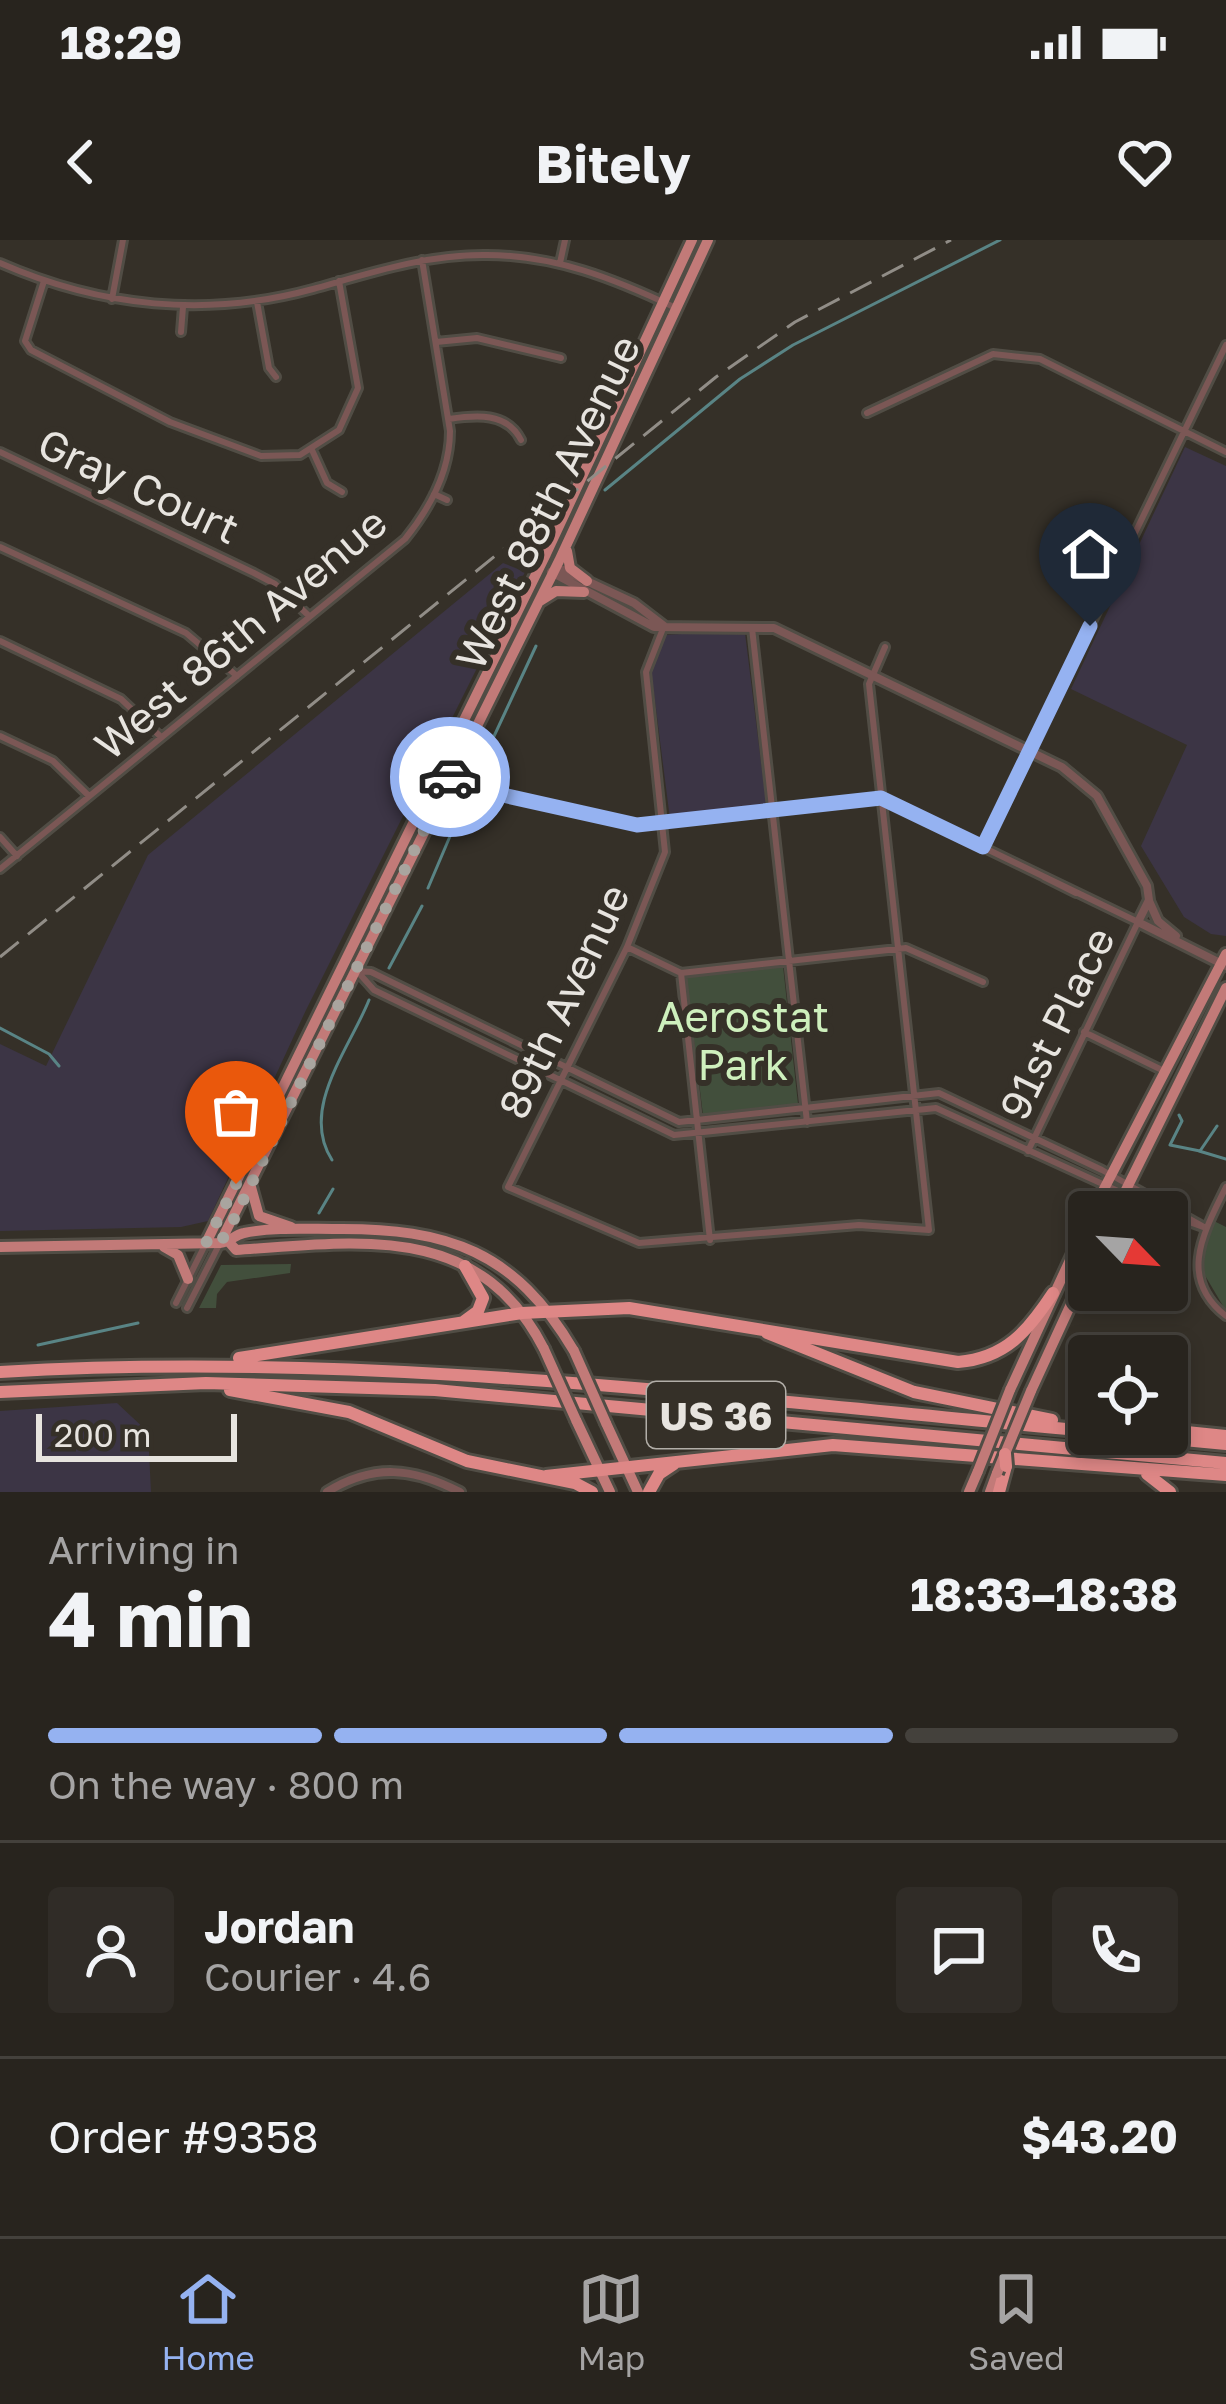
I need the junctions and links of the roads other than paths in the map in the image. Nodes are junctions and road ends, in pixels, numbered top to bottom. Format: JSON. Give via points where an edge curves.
{"nodes":[{"id":1,"x":123,"y":240,"type":"edge"},
{"id":2,"x":565,"y":240,"type":"edge"},
{"id":3,"x":692,"y":240,"type":"edge"},
{"id":4,"x":708,"y":240,"type":"edge"},
{"id":5,"x":422,"y":260,"type":"junction"},
{"id":6,"x":0,"y":263,"type":"edge"},
{"id":7,"x":560,"y":263,"type":"junction"},
{"id":8,"x":44,"y":281,"type":"junction"},
{"id":9,"x":339,"y":281,"type":"junction"},
{"id":10,"x":112,"y":299,"type":"junction"},
{"id":11,"x":257,"y":302,"type":"junction"},
{"id":12,"x":663,"y":302,"type":"junction"},
{"id":13,"x":183,"y":307,"type":"junction"},
{"id":14,"x":676,"y":308,"type":"junction"},
{"id":15,"x":181,"y":332,"type":"dead end"},
{"id":16,"x":436,"y":342,"type":"junction"},
{"id":17,"x":1226,"y":345,"type":"edge"},
{"id":18,"x":561,"y":358,"type":"dead end"},
{"id":19,"x":276,"y":377,"type":"dead end"},
{"id":20,"x":867,"y":413,"type":"dead end"},
{"id":21,"x":449,"y":418,"type":"junction"},
{"id":22,"x":1183,"y":431,"type":"junction"},
{"id":23,"x":521,"y":440,"type":"dead end"},
{"id":24,"x":312,"y":450,"type":"junction"},
{"id":25,"x":0,"y":452,"type":"edge"},
{"id":26,"x":1226,"y":452,"type":"edge"},
{"id":27,"x":342,"y":492,"type":"dead end"},
{"id":28,"x":434,"y":494,"type":"junction"},
{"id":29,"x":447,"y":500,"type":"dead end"},
{"id":30,"x":569,"y":541,"type":"junction"},
{"id":31,"x":0,"y":547,"type":"edge"},
{"id":32,"x":540,"y":567,"type":"junction"},
{"id":33,"x":553,"y":573,"type":"junction"},
{"id":34,"x":588,"y":590,"type":"junction"},
{"id":35,"x":537,"y":603,"type":"junction"},
{"id":36,"x":645,"y":609,"type":"junction"},
{"id":37,"x":309,"y":616,"type":"junction"},
{"id":38,"x":752,"y":625,"type":"junction"},
{"id":39,"x":664,"y":626,"type":"junction"},
{"id":40,"x":0,"y":641,"type":"edge"},
{"id":41,"x":886,"y":647,"type":"dead end"},
{"id":42,"x":872,"y":674,"type":"junction"},
{"id":43,"x":238,"y":676,"type":"junction"},
{"id":44,"x":0,"y":736,"type":"edge"},
{"id":45,"x":161,"y":737,"type":"junction"},
{"id":46,"x":1030,"y":752,"type":"junction"},
{"id":47,"x":451,"y":775,"type":"junction"},
{"id":48,"x":89,"y":796,"type":"junction"},
{"id":49,"x":881,"y":798,"type":"junction"},
{"id":50,"x":771,"y":810,"type":"junction"},
{"id":51,"x":663,"y":824,"type":"junction"},
{"id":52,"x":0,"y":837,"type":"edge"},
{"id":53,"x":983,"y":847,"type":"junction"},
{"id":54,"x":17,"y":856,"type":"junction"},
{"id":55,"x":0,"y":869,"type":"edge"},
{"id":56,"x":1149,"y":900,"type":"junction"},
{"id":57,"x":1138,"y":922,"type":"junction"},
{"id":58,"x":1187,"y":946,"type":"junction"},
{"id":59,"x":627,"y":947,"type":"junction"},
{"id":60,"x":898,"y":948,"type":"junction"},
{"id":61,"x":789,"y":959,"type":"junction"},
{"id":62,"x":1224,"y":961,"type":"edge"},
{"id":63,"x":357,"y":971,"type":"junction"},
{"id":64,"x":681,"y":973,"type":"junction"},
{"id":65,"x":983,"y":982,"type":"dead end"},
{"id":66,"x":1226,"y":988,"type":"edge"},
{"id":67,"x":1084,"y":1032,"type":"junction"},
{"id":68,"x":569,"y":1067,"type":"junction"},
{"id":69,"x":1164,"y":1071,"type":"junction"},
{"id":70,"x":563,"y":1080,"type":"junction"},
{"id":71,"x":915,"y":1093,"type":"junction"},
{"id":72,"x":806,"y":1107,"type":"junction"},
{"id":73,"x":917,"y":1108,"type":"junction"},
{"id":74,"x":696,"y":1119,"type":"junction"},
{"id":75,"x":807,"y":1122,"type":"junction"},
{"id":76,"x":698,"y":1134,"type":"junction"},
{"id":77,"x":1035,"y":1137,"type":"junction"},
{"id":78,"x":1028,"y":1151,"type":"junction"},
{"id":79,"x":1108,"y":1181,"type":"junction"},
{"id":80,"x":251,"y":1183,"type":"junction"},
{"id":81,"x":1226,"y":1187,"type":"edge"},
{"id":82,"x":1126,"y":1190,"type":"junction"},
{"id":83,"x":1103,"y":1191,"type":"edge"},
{"id":84,"x":1188,"y":1221,"type":"edge"},
{"id":85,"x":1206,"y":1228,"type":"junction"},
{"id":86,"x":299,"y":1229,"type":"junction"},
{"id":87,"x":710,"y":1240,"type":"junction"},
{"id":88,"x":206,"y":1243,"type":"junction"},
{"id":89,"x":225,"y":1243,"type":"junction"},
{"id":90,"x":155,"y":1244,"type":"junction"},
{"id":91,"x":0,"y":1247,"type":"edge"},
{"id":92,"x":1068,"y":1263,"type":"edge"},
{"id":93,"x":464,"y":1266,"type":"junction"},
{"id":94,"x":188,"y":1279,"type":"junction"},
{"id":95,"x":1053,"y":1293,"type":"junction"},
{"id":96,"x":176,"y":1303,"type":"dead end"},
{"id":97,"x":187,"y":1308,"type":"dead end"},
{"id":98,"x":1068,"y":1311,"type":"edge"},
{"id":99,"x":549,"y":1312,"type":"junction"},
{"id":100,"x":522,"y":1313,"type":"junction"},
{"id":101,"x":1226,"y":1316,"type":"edge"},
{"id":102,"x":710,"y":1318,"type":"junction"},
{"id":103,"x":457,"y":1324,"type":"junction"},
{"id":104,"x":238,"y":1358,"type":"junction"},
{"id":105,"x":0,"y":1368,"type":"edge"},
{"id":106,"x":206,"y":1383,"type":"junction"},
{"id":107,"x":0,"y":1388,"type":"edge"},
{"id":108,"x":1052,"y":1420,"type":"junction"},
{"id":109,"x":1068,"y":1423,"type":"edge"},
{"id":110,"x":1068,"y":1425,"type":"edge"},
{"id":111,"x":1188,"y":1434,"type":"edge"},
{"id":112,"x":1188,"y":1438,"type":"edge"},
{"id":113,"x":1226,"y":1440,"type":"edge"},
{"id":114,"x":1226,"y":1460,"type":"edge"},
{"id":115,"x":680,"y":1461,"type":"junction"},
{"id":116,"x":1003,"y":1465,"type":"junction"},
{"id":117,"x":627,"y":1468,"type":"junction"},
{"id":118,"x":599,"y":1470,"type":"junction"},
{"id":119,"x":1134,"y":1470,"type":"junction"},
{"id":120,"x":1226,"y":1475,"type":"edge"},
{"id":121,"x":546,"y":1476,"type":"junction"},
{"id":122,"x":327,"y":1492,"type":"edge"},
{"id":123,"x":460,"y":1492,"type":"edge"},
{"id":124,"x":592,"y":1492,"type":"edge"},
{"id":125,"x":610,"y":1492,"type":"edge"},
{"id":126,"x":638,"y":1492,"type":"edge"},
{"id":127,"x":649,"y":1492,"type":"edge"},
{"id":128,"x":969,"y":1492,"type":"edge"},
{"id":129,"x":989,"y":1492,"type":"edge"},
{"id":130,"x":999,"y":1492,"type":"edge"},
{"id":131,"x":1170,"y":1492,"type":"edge"}],
"edges":[{"from":1,"to":10,"type":"street"},
{"from":2,"to":7,"type":"street"},
{"from":3,"to":12,"type":"main road","name":"West 88th Avenue"},
{"from":4,"to":14,"type":"main road","name":"West 88th Avenue"},
{"from":5,"to":7,"type":"street","via":[[488,254]]},
{"from":5,"to":9,"type":"street"},
{"from":5,"to":16,"type":"street","name":"West 86th Avenue"},
{"from":6,"to":8,"type":"street"},
{"from":7,"to":12,"type":"street"},
{"from":8,"to":10,"type":"street"},
{"from":8,"to":24,"type":"street","via":[[25,341],[31,350],[170,422],[254,454]]},
{"from":9,"to":11,"type":"street"},
{"from":9,"to":24,"type":"street","via":[[358,388],[344,425]]},
{"from":10,"to":13,"type":"street"},
{"from":11,"to":13,"type":"street"},
{"from":11,"to":19,"type":"street"},
{"from":12,"to":14,"type":"street"},
{"from":12,"to":32,"type":"main road","name":"West 88th Avenue"},
{"from":13,"to":15,"type":"street"},
{"from":14,"to":30,"type":"main road","name":"West 88th Avenue"},
{"from":16,"to":18,"type":"street","via":[[477,338]]},
{"from":16,"to":21,"type":"street","name":"West 86th Avenue"},
{"from":17,"to":22,"type":"street"},
{"from":20,"to":22,"type":"street","via":[[993,354],[1017,354]]},
{"from":21,"to":23,"type":"street","via":[[491,417]]},
{"from":21,"to":28,"type":"street","name":"West 86th Avenue","via":[[448,459]]},
{"from":22,"to":26,"type":"street"},
{"from":22,"to":46,"type":"street"},
{"from":24,"to":27,"type":"street","via":[[327,483]]},
{"from":25,"to":37,"type":"street","name":"Gray Court","via":[[265,578]]},
{"from":28,"to":29,"type":"street"},
{"from":28,"to":37,"type":"street","name":"West 86th Avenue","via":[[405,539]]},
{"from":30,"to":33,"type":"main road","name":"West 88th Avenue"},
{"from":30,"to":34,"type":"main road","via":[[570,568]]},
{"from":31,"to":43,"type":"street","via":[[186,633]]},
{"from":32,"to":33,"type":"street"},
{"from":32,"to":88,"type":"main road","name":"West 88th Avenue"},
{"from":33,"to":34,"type":"street"},
{"from":33,"to":35,"type":"main road","name":"West 88th Avenue"},
{"from":34,"to":35,"type":"main road","via":[[556,591]]},
{"from":34,"to":36,"type":"street"},
{"from":34,"to":36,"type":"street"},
{"from":34,"to":39,"type":"street"},
{"from":35,"to":47,"type":"main road","name":"West 88th Avenue"},
{"from":36,"to":39,"type":"street"},
{"from":37,"to":43,"type":"street","name":"West 86th Avenue"},
{"from":38,"to":39,"type":"street"},
{"from":38,"to":42,"type":"street"},
{"from":38,"to":50,"type":"street"},
{"from":39,"to":51,"type":"street","name":"89th Avenue","via":[[646,672]]},
{"from":40,"to":45,"type":"street","via":[[121,699]]},
{"from":41,"to":42,"type":"street"},
{"from":42,"to":46,"type":"street"},
{"from":42,"to":49,"type":"street"},
{"from":43,"to":45,"type":"street","name":"West 86th Avenue"},
{"from":44,"to":48,"type":"street","via":[[53,761]]},
{"from":45,"to":48,"type":"street","name":"West 86th Avenue"},
{"from":46,"to":53,"type":"street"},
{"from":46,"to":56,"type":"street","via":[[1097,796]]},
{"from":47,"to":51,"type":"street","via":[[544,806]]},
{"from":47,"to":63,"type":"main road","name":"West 88th Avenue"},
{"from":48,"to":54,"type":"street","name":"West 86th Avenue"},
{"from":49,"to":50,"type":"street"},
{"from":49,"to":53,"type":"street"},
{"from":49,"to":60,"type":"street"},
{"from":50,"to":51,"type":"street"},
{"from":50,"to":61,"type":"street"},
{"from":51,"to":59,"type":"street","name":"89th Avenue","via":[[665,852]]},
{"from":52,"to":54,"type":"street"},
{"from":53,"to":57,"type":"street"},
{"from":54,"to":55,"type":"street","name":"West 86th Avenue"},
{"from":56,"to":57,"type":"street"},
{"from":56,"to":58,"type":"street","via":[[1158,921]]},
{"from":57,"to":58,"type":"street"},
{"from":57,"to":67,"type":"street","name":"91st Place"},
{"from":58,"to":62,"type":"street"},
{"from":59,"to":64,"type":"street"},
{"from":59,"to":68,"type":"street","name":"89th Avenue"},
{"from":60,"to":61,"type":"street"},
{"from":60,"to":65,"type":"street"},
{"from":60,"to":71,"type":"street"},
{"from":61,"to":64,"type":"street"},
{"from":61,"to":72,"type":"street"},
{"from":62,"to":69,"type":"main road"},
{"from":63,"to":68,"type":"street"},
{"from":63,"to":70,"type":"street","via":[[374,990]]},
{"from":63,"to":80,"type":"main road","name":"West 88th Avenue"},
{"from":64,"to":74,"type":"street"},
{"from":66,"to":82,"type":"main road"},
{"from":67,"to":69,"type":"street"},
{"from":67,"to":77,"type":"street","name":"91st Place"},
{"from":68,"to":70,"type":"street","name":"89th Avenue"},
{"from":68,"to":74,"type":"street","via":[[675,1120]]},
{"from":69,"to":79,"type":"main road"},
{"from":70,"to":76,"type":"street","via":[[670,1133]]},
{"from":70,"to":87,"type":"street","name":"89th Avenue","via":[[508,1187],[619,1238]]},
{"from":71,"to":72,"type":"street"},
{"from":71,"to":73,"type":"street"},
{"from":71,"to":77,"type":"street","via":[[944,1095]]},
{"from":72,"to":74,"type":"street"},
{"from":72,"to":75,"type":"street"},
{"from":73,"to":75,"type":"street"},
{"from":73,"to":78,"type":"street","via":[[937,1108]]},
{"from":73,"to":87,"type":"street","via":[[929,1230],[859,1226]]},
{"from":74,"to":76,"type":"street"},
{"from":75,"to":76,"type":"street"},
{"from":76,"to":87,"type":"street"},
{"from":77,"to":78,"type":"street","name":"91st Place"},
{"from":77,"to":79,"type":"street"},
{"from":78,"to":79,"type":"street"},
{"from":79,"to":82,"type":"street"},
{"from":79,"to":83,"type":"main road"},
{"from":80,"to":86,"type":"main road","via":[[260,1217]]},
{"from":80,"to":89,"type":"main road","name":"West 88th Avenue"},
{"from":81,"to":85,"type":"street"},
{"from":82,"to":85,"type":"street"},
{"from":84,"to":85,"type":"street"},
{"from":85,"to":101,"type":"street","via":[[1197,1274],[1207,1300]]},
{"from":86,"to":89,"type":"main road","via":[[238,1234]]},
{"from":86,"to":99,"type":"main road","via":[[395,1229],[448,1239],[501,1265]]},
{"from":88,"to":89,"type":"main road"},
{"from":88,"to":90,"type":"main road"},
{"from":88,"to":94,"type":"street","name":"West 88th Avenue"},
{"from":89,"to":93,"type":"main road","via":[[236,1250],[397,1243]]},
{"from":89,"to":97,"type":"street","name":"West 88th Avenue"},
{"from":90,"to":91,"type":"main road"},
{"from":90,"to":94,"type":"main road","via":[[178,1255]]},
{"from":92,"to":95,"type":"main road"},
{"from":93,"to":100,"type":"main road"},
{"from":93,"to":103,"type":"highway","via":[[483,1298],[476,1314]]},
{"from":94,"to":96,"type":"street","name":"West 88th Avenue"},
{"from":95,"to":102,"type":"highway","via":[[1015,1342],[965,1362]]},
{"from":95,"to":128,"type":"main road","bridge":true},
{"from":98,"to":116,"type":"main road","bridge":true},
{"from":99,"to":100,"type":"highway"},
{"from":99,"to":102,"type":"highway"},
{"from":99,"to":117,"type":"main road","bridge":true},
{"from":100,"to":103,"type":"highway"},
{"from":100,"to":118,"type":"main road","bridge":true},
{"from":102,"to":108,"type":"highway","via":[[914,1392]]},
{"from":103,"to":104,"type":"highway"},
{"from":104,"to":105,"type":"highway","number":"US 36"},
{"from":104,"to":108,"type":"highway","number":"US 36","via":[[473,1367]]},
{"from":105,"to":110,"type":"highway","via":[[395,1369]]},
{"from":106,"to":107,"type":"highway","number":"US 36"},
{"from":106,"to":114,"type":"highway","number":"US 36","via":[[492,1394]]},
{"from":106,"to":121,"type":"highway","via":[[349,1412],[473,1462]]},
{"from":107,"to":114,"type":"highway","via":[[207,1377],[452,1384]]},
{"from":108,"to":109,"type":"highway","number":"US 36"},
{"from":111,"to":113,"type":"highway"},
{"from":112,"to":113,"type":"highway"},
{"from":115,"to":117,"type":"highway"},
{"from":115,"to":119,"type":"highway","via":[[865,1445]]},
{"from":115,"to":127,"type":"highway"},
{"from":116,"to":129,"type":"main road"},
{"from":116,"to":130,"type":"highway"},
{"from":117,"to":118,"type":"highway"},
{"from":117,"to":126,"type":"main road"},
{"from":118,"to":121,"type":"highway"},
{"from":118,"to":125,"type":"main road"},
{"from":119,"to":120,"type":"highway"},
{"from":119,"to":131,"type":"highway"},
{"from":121,"to":124,"type":"highway"},
{"from":122,"to":123,"type":"street","via":[[388,1470]]}]}
